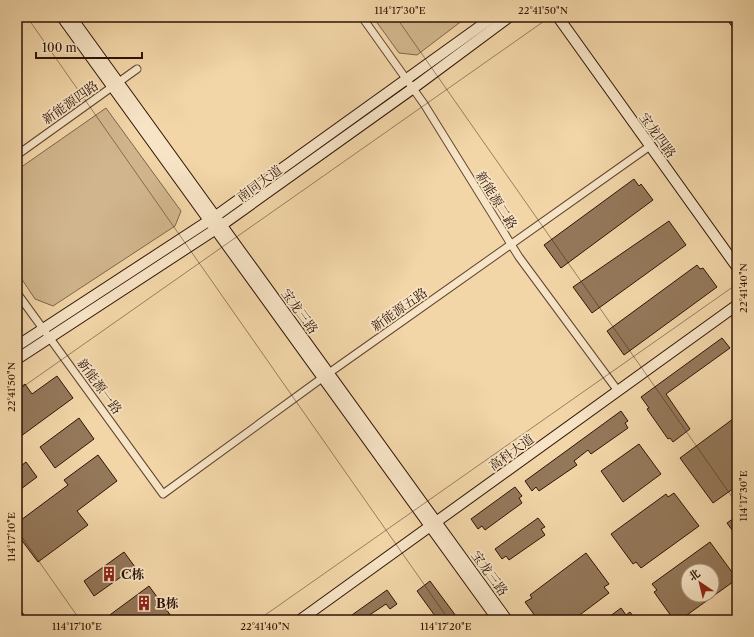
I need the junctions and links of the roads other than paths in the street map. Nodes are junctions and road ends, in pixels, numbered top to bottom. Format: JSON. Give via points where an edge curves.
{"nodes":[{"id":1,"x":62,"y":17,"type":"edge"},
{"id":2,"x":71,"y":17,"type":"edge"},
{"id":3,"x":362,"y":17,"type":"edge"},
{"id":4,"x":493,"y":17,"type":"edge"},
{"id":5,"x":509,"y":17,"type":"edge"},
{"id":6,"x":558,"y":17,"type":"edge"},
{"id":7,"x":138,"y":69,"type":"dead end"},
{"id":8,"x":407,"y":79,"type":"junction"},
{"id":9,"x":116,"y":85,"type":"junction"},
{"id":10,"x":413,"y":88,"type":"junction"},
{"id":11,"x":650,"y":146,"type":"junction"},
{"id":12,"x":17,"y":155,"type":"edge"},
{"id":13,"x":213,"y":218,"type":"junction"},
{"id":14,"x":219,"y":227,"type":"junction"},
{"id":15,"x":511,"y":244,"type":"junction"},
{"id":16,"x":737,"y":267,"type":"edge"},
{"id":17,"x":17,"y":293,"type":"edge"},
{"id":18,"x":737,"y":305,"type":"edge"},
{"id":19,"x":44,"y":329,"type":"junction"},
{"id":20,"x":50,"y":338,"type":"junction"},
{"id":21,"x":17,"y":346,"type":"edge"},
{"id":22,"x":17,"y":359,"type":"edge"},
{"id":23,"x":326,"y":375,"type":"junction"},
{"id":24,"x":618,"y":391,"type":"junction"},
{"id":25,"x":163,"y":494,"type":"joint"},
{"id":26,"x":433,"y":524,"type":"junction"},
{"id":27,"x":17,"y":615,"type":"edge"},
{"id":28,"x":21,"y":620,"type":"edge"},
{"id":29,"x":300,"y":620,"type":"edge"},
{"id":30,"x":498,"y":620,"type":"edge"},
{"id":31,"x":507,"y":620,"type":"edge"}],
"edges":[{"from":1,"to":9,"type":"street","name":"宝龙三路"},
{"from":2,"to":9,"type":"street","name":"宝龙三路"},
{"from":3,"to":8,"type":"street","name":"新能源二路"},
{"from":4,"to":8,"type":"street","name":"南同大道"},
{"from":5,"to":10,"type":"street","name":"南同大道"},
{"from":6,"to":11,"type":"street","name":"宝龙四路"},
{"from":7,"to":9,"type":"street","name":"新能源四路"},
{"from":8,"to":10,"type":"street","name":"新能源二路"},
{"from":8,"to":13,"type":"street","name":"南同大道"},
{"from":9,"to":12,"type":"street","name":"新能源四路"},
{"from":9,"to":13,"type":"street","name":"宝龙三路"},
{"from":10,"to":14,"type":"street","name":"南同大道"},
{"from":10,"to":15,"type":"street","name":"新能源二路"},
{"from":11,"to":15,"type":"street","name":"新能源五路"},
{"from":11,"to":16,"type":"street","name":"宝龙四路"},
{"from":13,"to":14,"type":"street","name":"宝龙三路"},
{"from":13,"to":19,"type":"street","name":"南同大道"},
{"from":14,"to":20,"type":"street","name":"南同大道"},
{"from":14,"to":23,"type":"street","name":"宝龙三路"},
{"from":15,"to":23,"type":"street","name":"新能源五路"},
{"from":15,"to":24,"type":"street","name":"新能源二路"},
{"from":17,"to":19,"type":"street","name":"新能源一路"},
{"from":18,"to":24,"type":"street","name":"高科大道"},
{"from":19,"to":20,"type":"street","name":"新能源一路"},
{"from":19,"to":21,"type":"street","name":"南同大道"},
{"from":20,"to":22,"type":"street","name":"南同大道"},
{"from":20,"to":25,"type":"street","name":"新能源一路"},
{"from":23,"to":25,"type":"street","name":"新能源五路"},
{"from":23,"to":26,"type":"street","name":"宝龙三路"},
{"from":24,"to":26,"type":"street","name":"高科大道"},
{"from":26,"to":29,"type":"street","name":"高科大道"},
{"from":26,"to":30,"type":"street","name":"宝龙三路"},
{"from":26,"to":31,"type":"street","name":"宝龙三路"},
{"from":27,"to":28,"type":"street"}]}
